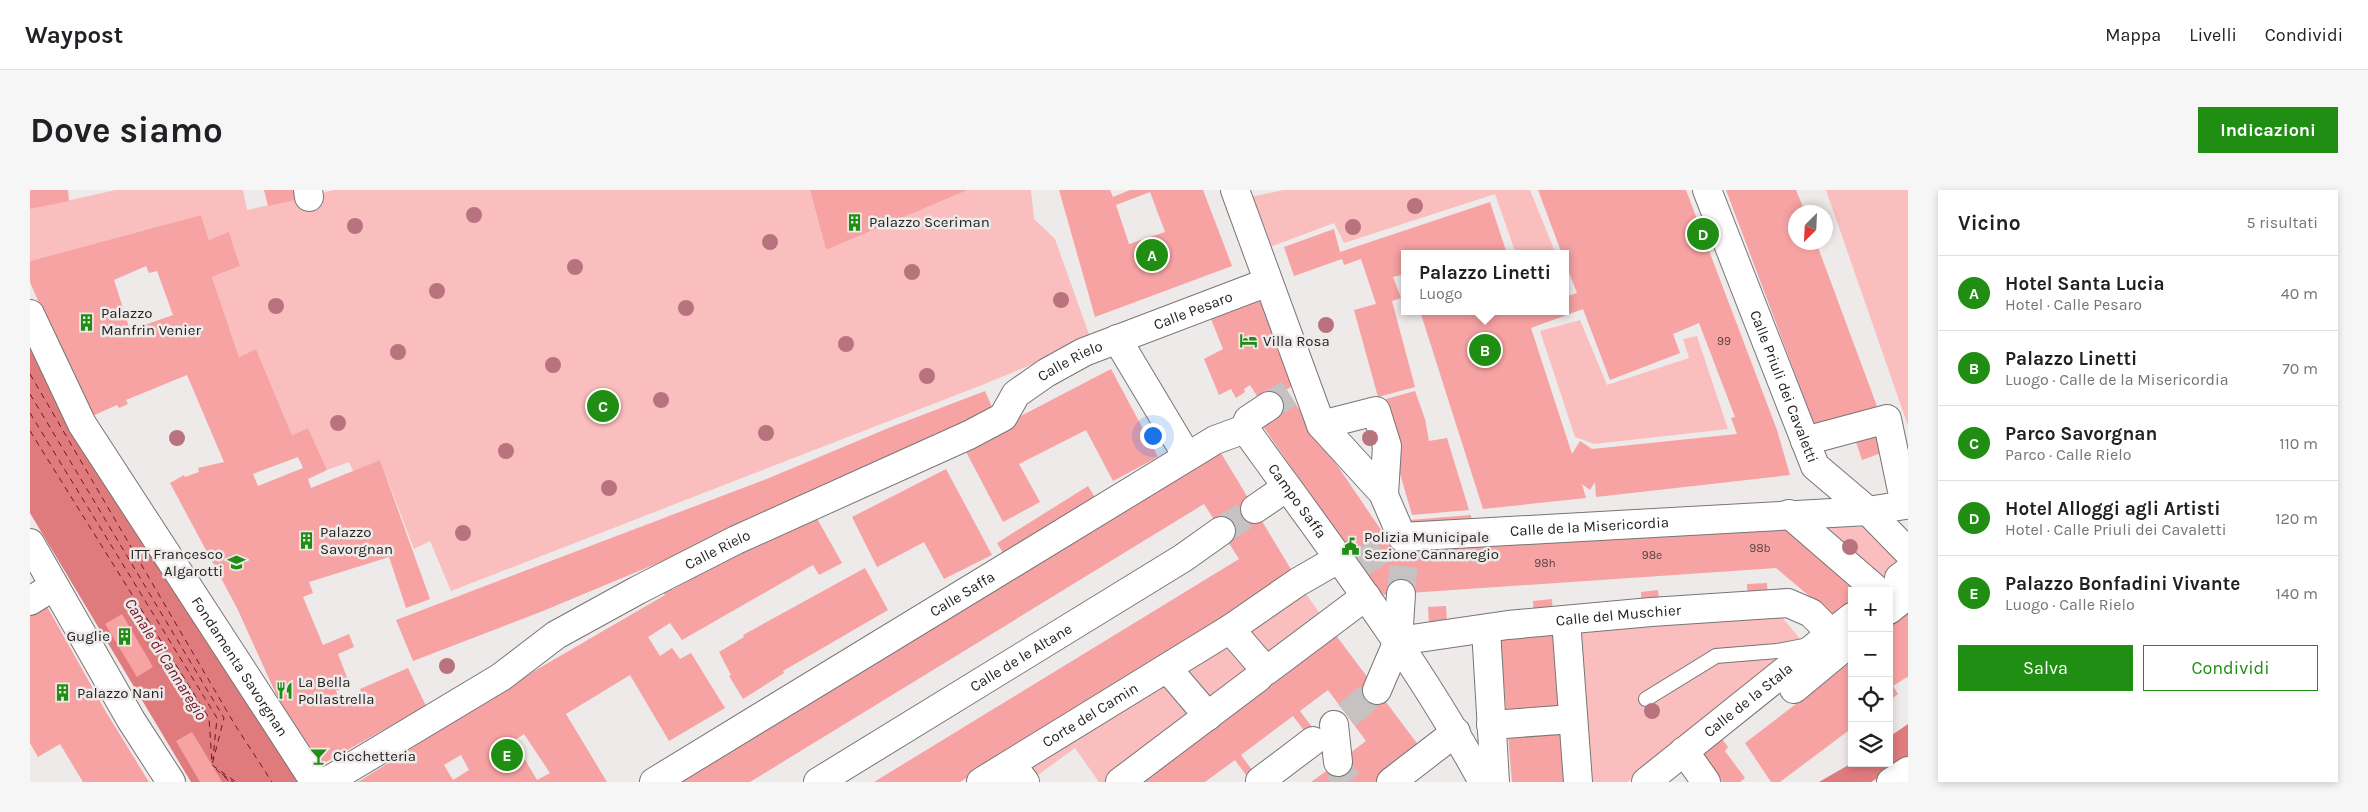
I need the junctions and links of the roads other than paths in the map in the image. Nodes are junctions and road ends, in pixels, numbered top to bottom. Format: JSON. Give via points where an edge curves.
{"nodes":[{"id":1,"x":1235,"y":190,"type":"edge"},
{"id":2,"x":1707,"y":190,"type":"edge"},
{"id":3,"x":1268,"y":282,"type":"junction"},
{"id":4,"x":30,"y":314,"type":"edge"},
{"id":5,"x":1117,"y":339,"type":"junction"},
{"id":6,"x":1287,"y":395,"type":"junction"},
{"id":7,"x":1321,"y":425,"type":"junction"},
{"id":8,"x":1245,"y":429,"type":"junction"},
{"id":9,"x":1805,"y":441,"type":"junction"},
{"id":10,"x":1187,"y":456,"type":"junction"},
{"id":11,"x":1286,"y":487,"type":"junction"},
{"id":12,"x":1384,"y":494,"type":"junction"},
{"id":13,"x":1255,"y":508,"type":"tunnel mouth"},
{"id":14,"x":1868,"y":511,"type":"junction"},
{"id":15,"x":1789,"y":514,"type":"junction"},
{"id":16,"x":1221,"y":532,"type":"tunnel mouth"},
{"id":17,"x":30,"y":543,"type":"edge"},
{"id":18,"x":1908,"y":552,"type":"edge"},
{"id":19,"x":1349,"y":566,"type":"junction"},
{"id":20,"x":54,"y":586,"type":"junction"},
{"id":21,"x":1894,"y":589,"type":"edge"},
{"id":22,"x":1401,"y":594,"type":"tunnel mouth"},
{"id":23,"x":1366,"y":596,"type":"junction"},
{"id":24,"x":30,"y":600,"type":"edge"},
{"id":25,"x":1566,"y":620,"type":"junction"},
{"id":26,"x":1486,"y":628,"type":"junction"},
{"id":27,"x":1230,"y":629,"type":"junction"},
{"id":28,"x":1838,"y":634,"type":"edge"},
{"id":29,"x":1398,"y":641,"type":"junction"},
{"id":30,"x":1167,"y":668,"type":"junction"},
{"id":31,"x":1262,"y":671,"type":"junction"},
{"id":32,"x":1794,"y":689,"type":"dead end"},
{"id":33,"x":1377,"y":690,"type":"tunnel mouth"},
{"id":34,"x":1646,"y":699,"type":"dead end"},
{"id":35,"x":1208,"y":716,"type":"junction"},
{"id":36,"x":1573,"y":719,"type":"junction"},
{"id":37,"x":1491,"y":725,"type":"junction"},
{"id":38,"x":1456,"y":732,"type":"junction"},
{"id":39,"x":1684,"y":751,"type":"junction"},
{"id":40,"x":1338,"y":762,"type":"tunnel mouth"},
{"id":41,"x":1908,"y":771,"type":"edge"},
{"id":42,"x":1018,"y":773,"type":"edge"},
{"id":43,"x":1271,"y":777,"type":"edge"},
{"id":44,"x":170,"y":782,"type":"edge"},
{"id":45,"x":319,"y":782,"type":"edge"},
{"id":46,"x":326,"y":782,"type":"edge"},
{"id":47,"x":654,"y":782,"type":"edge"},
{"id":48,"x":818,"y":782,"type":"edge"},
{"id":49,"x":981,"y":782,"type":"edge"},
{"id":50,"x":1120,"y":782,"type":"edge"},
{"id":51,"x":1391,"y":782,"type":"edge"},
{"id":52,"x":1483,"y":782,"type":"edge"},
{"id":53,"x":1495,"y":782,"type":"edge"},
{"id":54,"x":1578,"y":782,"type":"edge"},
{"id":55,"x":1646,"y":782,"type":"edge"},
{"id":56,"x":1706,"y":782,"type":"edge"},
{"id":57,"x":1891,"y":782,"type":"edge"}],
"edges":[{"from":1,"to":3,"type":"street","name":"Calle de la Misericordia"},
{"from":2,"to":9,"type":"street","name":"Calle Priuli dei Cavaletti"},
{"from":3,"to":5,"type":"street","name":"Calle Pesaro"},
{"from":3,"to":6,"type":"street","name":"Calle de la Misericordia"},
{"from":4,"to":45,"type":"street","name":"Fondamenta Savorgnan","via":[[82,424],[309,773]]},
{"from":5,"to":10,"type":"street"},
{"from":5,"to":46,"type":"street","name":"Calle Rielo","via":[[1084,352],[1046,373],[1016,394],[1003,416],[969,435],[736,540],[564,630],[501,676]]},
{"from":6,"to":7,"type":"street","name":"Calle de la Misericordia"},
{"from":6,"to":8,"type":"street","name":"Calle Saffa","via":[[1248,420]]},
{"from":7,"to":12,"type":"street","name":"Calle de la Misericordia"},
{"from":7,"to":12,"type":"street","via":[[1376,411],[1387,446]]},
{"from":8,"to":10,"type":"street","name":"Calle Saffa","via":[[1214,440]]},
{"from":8,"to":11,"type":"street","name":"Campo Saffa"},
{"from":9,"to":14,"type":"street","name":"Calle Priuli dei Cavaletti","via":[[1815,466]]},
{"from":9,"to":14,"type":"street","name":"Calle de la Misericordia","via":[[1887,419],[1905,505]]},
{"from":10,"to":47,"type":"street","name":"Calle Saffa"},
{"from":11,"to":13,"type":"street"},
{"from":11,"to":19,"type":"street","name":"Campo Saffa"},
{"from":12,"to":15,"type":"street","name":"Calle de la Misericordia","via":[[1401,543]]},
{"from":14,"to":15,"type":"street","name":"Calle de la Misericordia"},
{"from":14,"to":18,"type":"street","name":"Calle Priuli dei Cavaletti"},
{"from":15,"to":21,"type":"street"},
{"from":16,"to":48,"type":"street","name":"Calle de le Altane"},
{"from":17,"to":20,"type":"street"},
{"from":19,"to":23,"type":"street","name":"Campo Saffa"},
{"from":19,"to":27,"type":"street","name":"Corte del Camin","via":[[1298,582]]},
{"from":20,"to":24,"type":"street"},
{"from":20,"to":44,"type":"street"},
{"from":22,"to":29,"type":"street"},
{"from":23,"to":29,"type":"street","name":"Campo Saffa"},
{"from":23,"to":31,"type":"street"},
{"from":25,"to":26,"type":"street","name":"Calle del Muschier"},
{"from":25,"to":28,"type":"street","name":"Calle del Muschier","via":[[1788,603],[1811,613]]},
{"from":25,"to":36,"type":"street"},
{"from":26,"to":29,"type":"street","name":"Calle del Muschier"},
{"from":26,"to":37,"type":"street"},
{"from":27,"to":30,"type":"street","name":"Corte del Camin"},
{"from":27,"to":31,"type":"street"},
{"from":28,"to":32,"type":"street"},
{"from":28,"to":34,"type":"lane","via":[[1777,651],[1716,656]]},
{"from":28,"to":39,"type":"street","name":"Calle de la Stala"},
{"from":29,"to":33,"type":"street"},
{"from":29,"to":38,"type":"street","name":"Campo Saffa"},
{"from":30,"to":35,"type":"street"},
{"from":30,"to":42,"type":"street","name":"Corte del Camin"},
{"from":31,"to":35,"type":"street"},
{"from":35,"to":50,"type":"street"},
{"from":36,"to":37,"type":"street"},
{"from":36,"to":54,"type":"street"},
{"from":37,"to":53,"type":"street"},
{"from":38,"to":51,"type":"street"},
{"from":38,"to":52,"type":"street","name":"Campo Saffa"},
{"from":39,"to":55,"type":"street","name":"Calle de la Stala"},
{"from":39,"to":56,"type":"street"},
{"from":40,"to":43,"type":"street","via":[[1328,730]]},
{"from":41,"to":57,"type":"street"},
{"from":42,"to":49,"type":"street","name":"Corte del Camin"}]}
